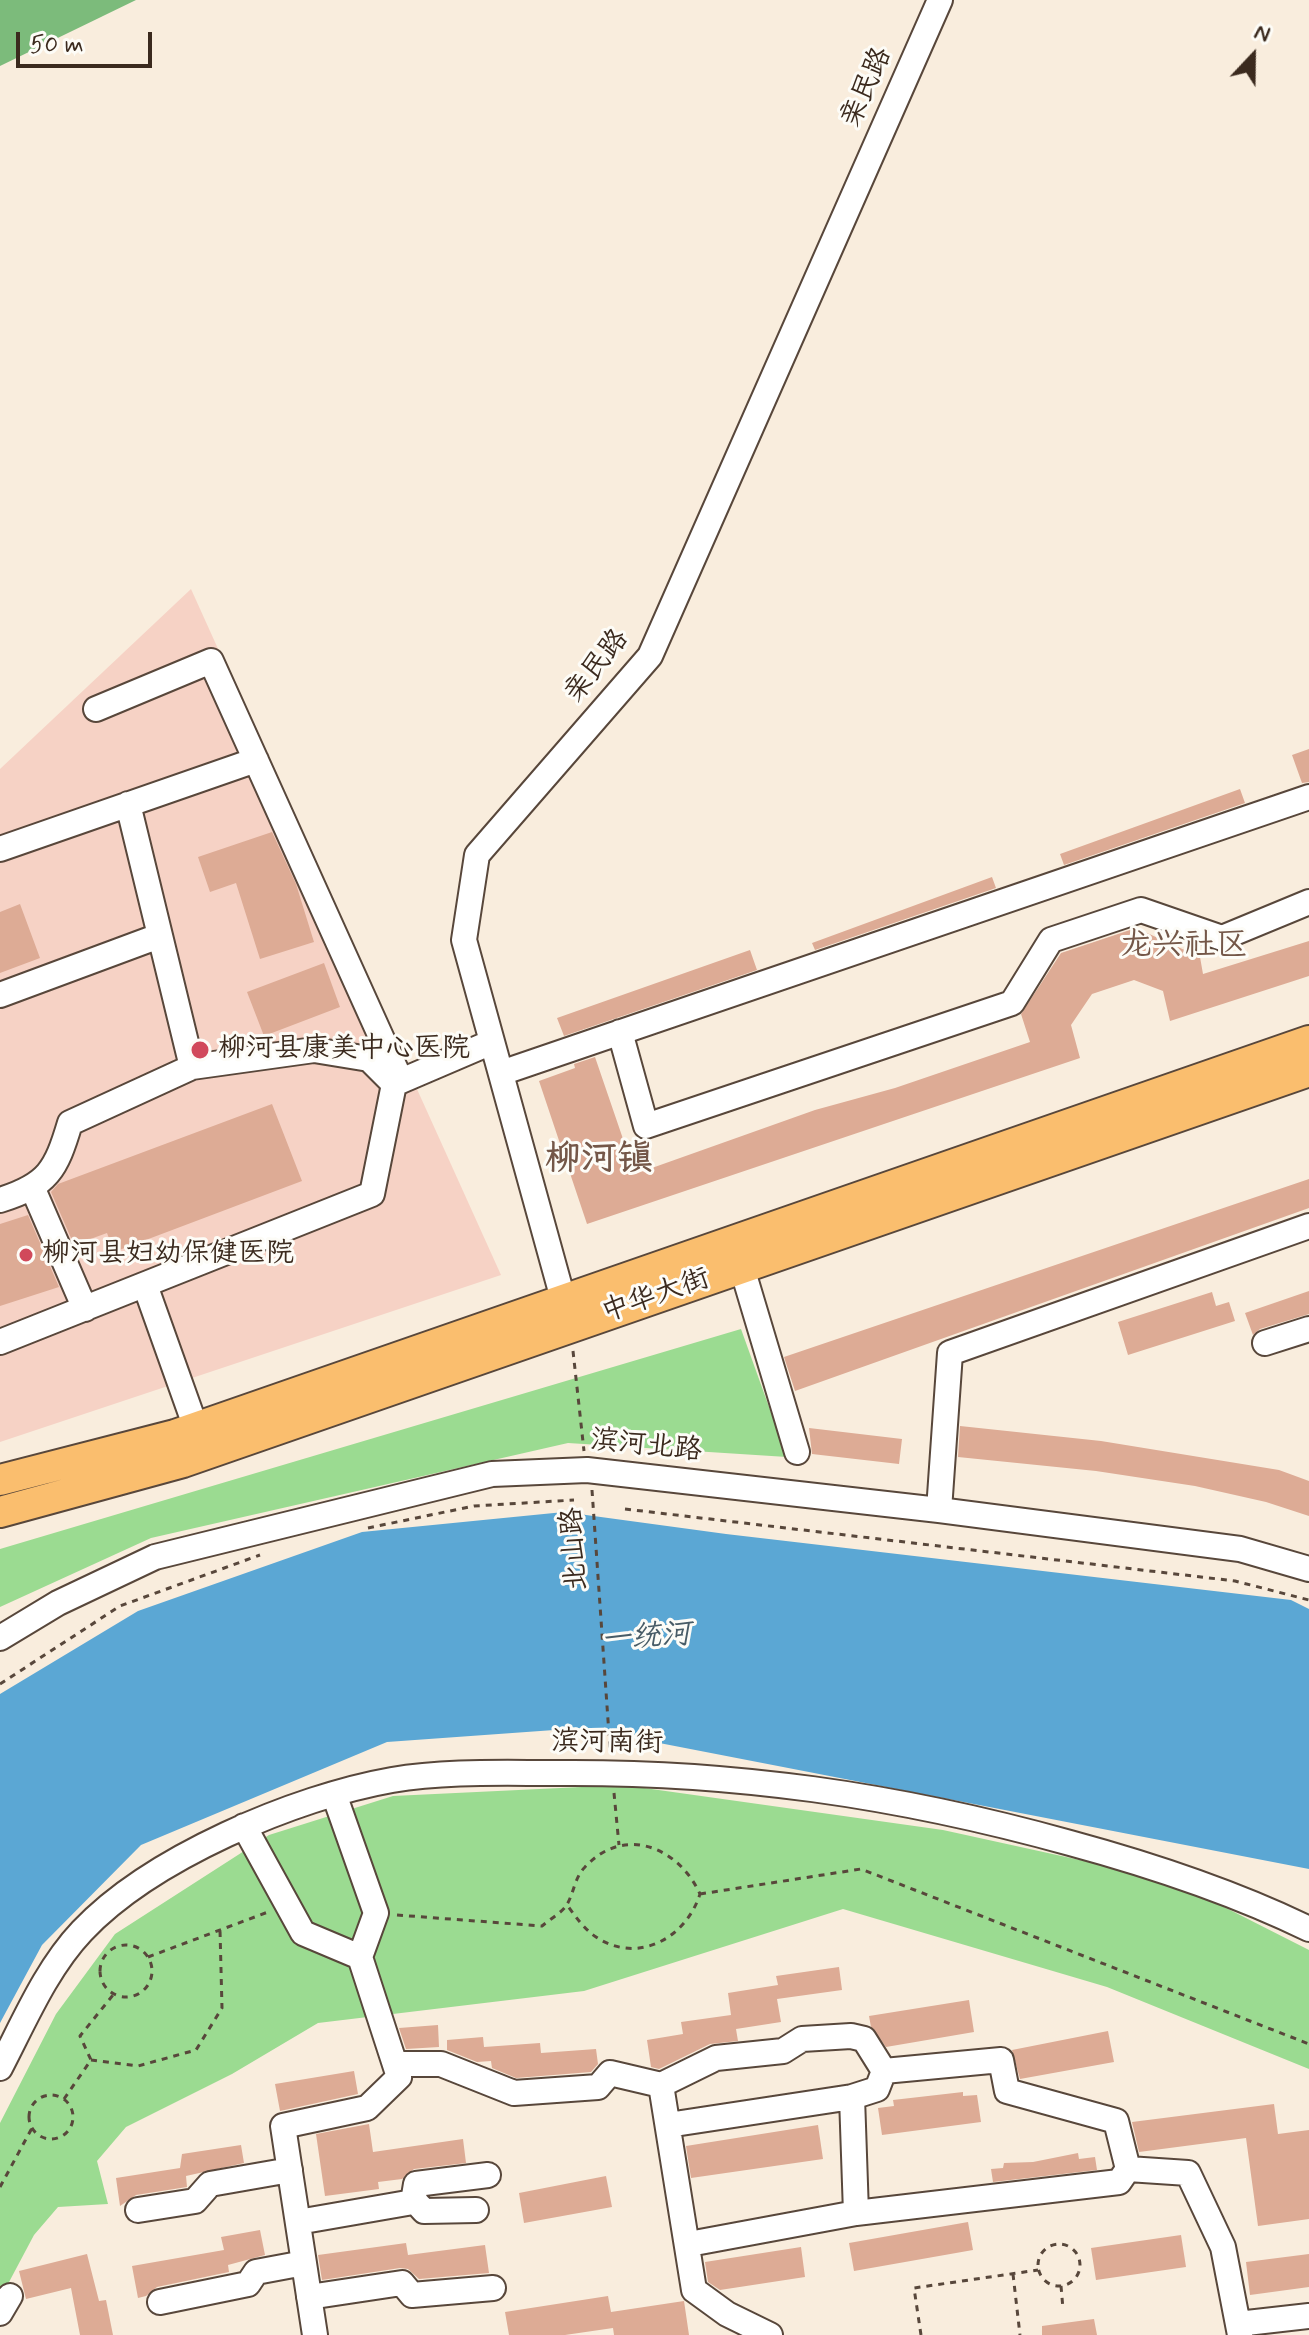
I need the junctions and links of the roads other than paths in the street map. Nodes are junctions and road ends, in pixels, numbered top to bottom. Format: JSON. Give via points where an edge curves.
{"nodes":[{"id":1,"x":940,"y":0,"type":"edge"},
{"id":2,"x":96,"y":709,"type":"dead end"},
{"id":3,"x":256,"y":760,"type":"junction"},
{"id":4,"x":1309,"y":797,"type":"edge"},
{"id":5,"x":128,"y":804,"type":"junction"},
{"id":6,"x":0,"y":849,"type":"edge"},
{"id":7,"x":1309,"y":902,"type":"edge"},
{"id":8,"x":159,"y":936,"type":"junction"},
{"id":9,"x":0,"y":995,"type":"edge"},
{"id":10,"x":620,"y":1032,"type":"junction"},
{"id":11,"x":1309,"y":1041,"type":"edge"},
{"id":12,"x":492,"y":1042,"type":"junction"},
{"id":13,"x":192,"y":1067,"type":"junction"},
{"id":14,"x":1309,"y":1071,"type":"edge"},
{"id":15,"x":501,"y":1073,"type":"junction"},
{"id":16,"x":398,"y":1082,"type":"junction"},
{"id":17,"x":33,"y":1189,"type":"junction"},
{"id":18,"x":0,"y":1200,"type":"edge"},
{"id":19,"x":1309,"y":1226,"type":"edge"},
{"id":20,"x":742,"y":1268,"type":"junction"},
{"id":21,"x":145,"y":1285,"type":"junction"},
{"id":22,"x":85,"y":1309,"type":"junction"},
{"id":23,"x":567,"y":1314,"type":"junction"},
{"id":24,"x":1309,"y":1329,"type":"edge"},
{"id":25,"x":0,"y":1342,"type":"edge"},
{"id":26,"x":1265,"y":1343,"type":"dead end"},
{"id":27,"x":196,"y":1428,"type":"junction"},
{"id":28,"x":797,"y":1452,"type":"dead end"},
{"id":29,"x":0,"y":1480,"type":"edge"},
{"id":30,"x":939,"y":1510,"type":"junction"},
{"id":31,"x":0,"y":1512,"type":"edge"},
{"id":32,"x":1309,"y":1569,"type":"edge"},
{"id":33,"x":0,"y":1638,"type":"edge"},
{"id":34,"x":334,"y":1794,"type":"junction"},
{"id":35,"x":244,"y":1826,"type":"junction"},
{"id":36,"x":1309,"y":1929,"type":"edge"},
{"id":37,"x":360,"y":1957,"type":"junction"},
{"id":38,"x":395,"y":2064,"type":"junction"},
{"id":39,"x":0,"y":2068,"type":"edge"},
{"id":40,"x":884,"y":2071,"type":"junction"},
{"id":41,"x":661,"y":2085,"type":"junction"},
{"id":42,"x":852,"y":2097,"type":"junction"},
{"id":43,"x":668,"y":2125,"type":"junction"},
{"id":44,"x":1128,"y":2169,"type":"junction"},
{"id":45,"x":290,"y":2170,"type":"junction"},
{"id":46,"x":488,"y":2175,"type":"dead end"},
{"id":47,"x":414,"y":2200,"type":"junction"},
{"id":48,"x":138,"y":2210,"type":"dead end"},
{"id":49,"x":476,"y":2210,"type":"dead end"},
{"id":50,"x":856,"y":2213,"type":"junction"},
{"id":51,"x":298,"y":2222,"type":"junction"},
{"id":52,"x":689,"y":2244,"type":"junction"},
{"id":53,"x":304,"y":2263,"type":"junction"},
{"id":54,"x":493,"y":2288,"type":"dead end"},
{"id":55,"x":309,"y":2297,"type":"junction"},
{"id":56,"x":160,"y":2302,"type":"dead end"},
{"id":57,"x":1309,"y":2316,"type":"edge"},
{"id":58,"x":1239,"y":2329,"type":"edge"},
{"id":59,"x":315,"y":2335,"type":"edge"},
{"id":60,"x":770,"y":2335,"type":"edge"}],
"edges":[{"from":1,"to":12,"type":"street","name":"亲民路","via":[[650,656],[477,855],[464,940]]},
{"from":2,"to":3,"type":"street","via":[[211,661]]},
{"from":3,"to":5,"type":"street"},
{"from":3,"to":16,"type":"street"},
{"from":4,"to":10,"type":"street"},
{"from":5,"to":6,"type":"street"},
{"from":5,"to":8,"type":"street"},
{"from":7,"to":10,"type":"street","via":[[1222,938],[1141,910],[1051,940],[1012,1003],[646,1126]]},
{"from":8,"to":9,"type":"street"},
{"from":8,"to":13,"type":"street"},
{"from":10,"to":15,"type":"street"},
{"from":11,"to":23,"type":"main road","name":"中华大街"},
{"from":12,"to":15,"type":"street","name":"亲民路"},
{"from":12,"to":16,"type":"street"},
{"from":13,"to":16,"type":"street","via":[[314,1050],[369,1059]]},
{"from":13,"to":17,"type":"street","via":[[70,1123],[60,1156]]},
{"from":14,"to":20,"type":"main road","name":"中华大街"},
{"from":15,"to":23,"type":"street","name":"亲民路"},
{"from":16,"to":21,"type":"street","via":[[372,1194]]},
{"from":17,"to":18,"type":"street"},
{"from":17,"to":22,"type":"street"},
{"from":19,"to":30,"type":"street","via":[[950,1353]]},
{"from":20,"to":23,"type":"main road","name":"中华大街"},
{"from":20,"to":28,"type":"street"},
{"from":21,"to":22,"type":"street"},
{"from":21,"to":27,"type":"street"},
{"from":22,"to":25,"type":"street"},
{"from":23,"to":27,"type":"main road","name":"中华大街"},
{"from":23,"to":31,"type":"main road","name":"中华大街","via":[[183,1462]]},
{"from":24,"to":26,"type":"street"},
{"from":27,"to":29,"type":"main road","name":"中华大街"},
{"from":30,"to":32,"type":"street","name":"滨河北路","via":[[1240,1549]]},
{"from":30,"to":33,"type":"street","name":"滨河北路","via":[[492,1474],[155,1557],[58,1603]]},
{"from":34,"to":35,"type":"street","name":"滨河南街"},
{"from":34,"to":36,"type":"street","name":"滨河南街","via":[[394,1780],[611,1761],[867,1795],[965,1814],[1143,1863]]},
{"from":34,"to":37,"type":"street","via":[[376,1913]]},
{"from":35,"to":37,"type":"street","via":[[303,1933]]},
{"from":35,"to":39,"type":"street","name":"滨河南街","via":[[141,1883],[82,1931],[39,1993]]},
{"from":37,"to":38,"type":"street"},
{"from":38,"to":41,"type":"street","via":[[441,2064],[514,2093],[598,2087],[610,2073]]},
{"from":38,"to":45,"type":"street","via":[[399,2077],[367,2108],[283,2126]]},
{"from":40,"to":41,"type":"street","via":[[864,2039],[802,2039],[783,2051],[716,2058]]},
{"from":40,"to":42,"type":"street","via":[[877,2089]]},
{"from":40,"to":44,"type":"street","via":[[1001,2060],[1007,2091],[1116,2121]]},
{"from":41,"to":43,"type":"street"},
{"from":42,"to":43,"type":"street"},
{"from":42,"to":50,"type":"street"},
{"from":43,"to":52,"type":"street"},
{"from":44,"to":50,"type":"street","via":[[1119,2182]]},
{"from":44,"to":58,"type":"street","via":[[1188,2173],[1223,2247]]},
{"from":45,"to":48,"type":"street","via":[[210,2184],[195,2201]]},
{"from":45,"to":51,"type":"street"},
{"from":46,"to":47,"type":"street","via":[[416,2184]]},
{"from":47,"to":49,"type":"street","via":[[424,2211]]},
{"from":47,"to":51,"type":"street"},
{"from":50,"to":52,"type":"street"},
{"from":51,"to":53,"type":"street"},
{"from":52,"to":60,"type":"street","via":[[694,2290]]},
{"from":53,"to":55,"type":"street"},
{"from":53,"to":56,"type":"street","via":[[256,2272],[248,2284]]},
{"from":54,"to":55,"type":"street","via":[[412,2295],[402,2283]]},
{"from":55,"to":59,"type":"street"},
{"from":57,"to":58,"type":"street"}]}
